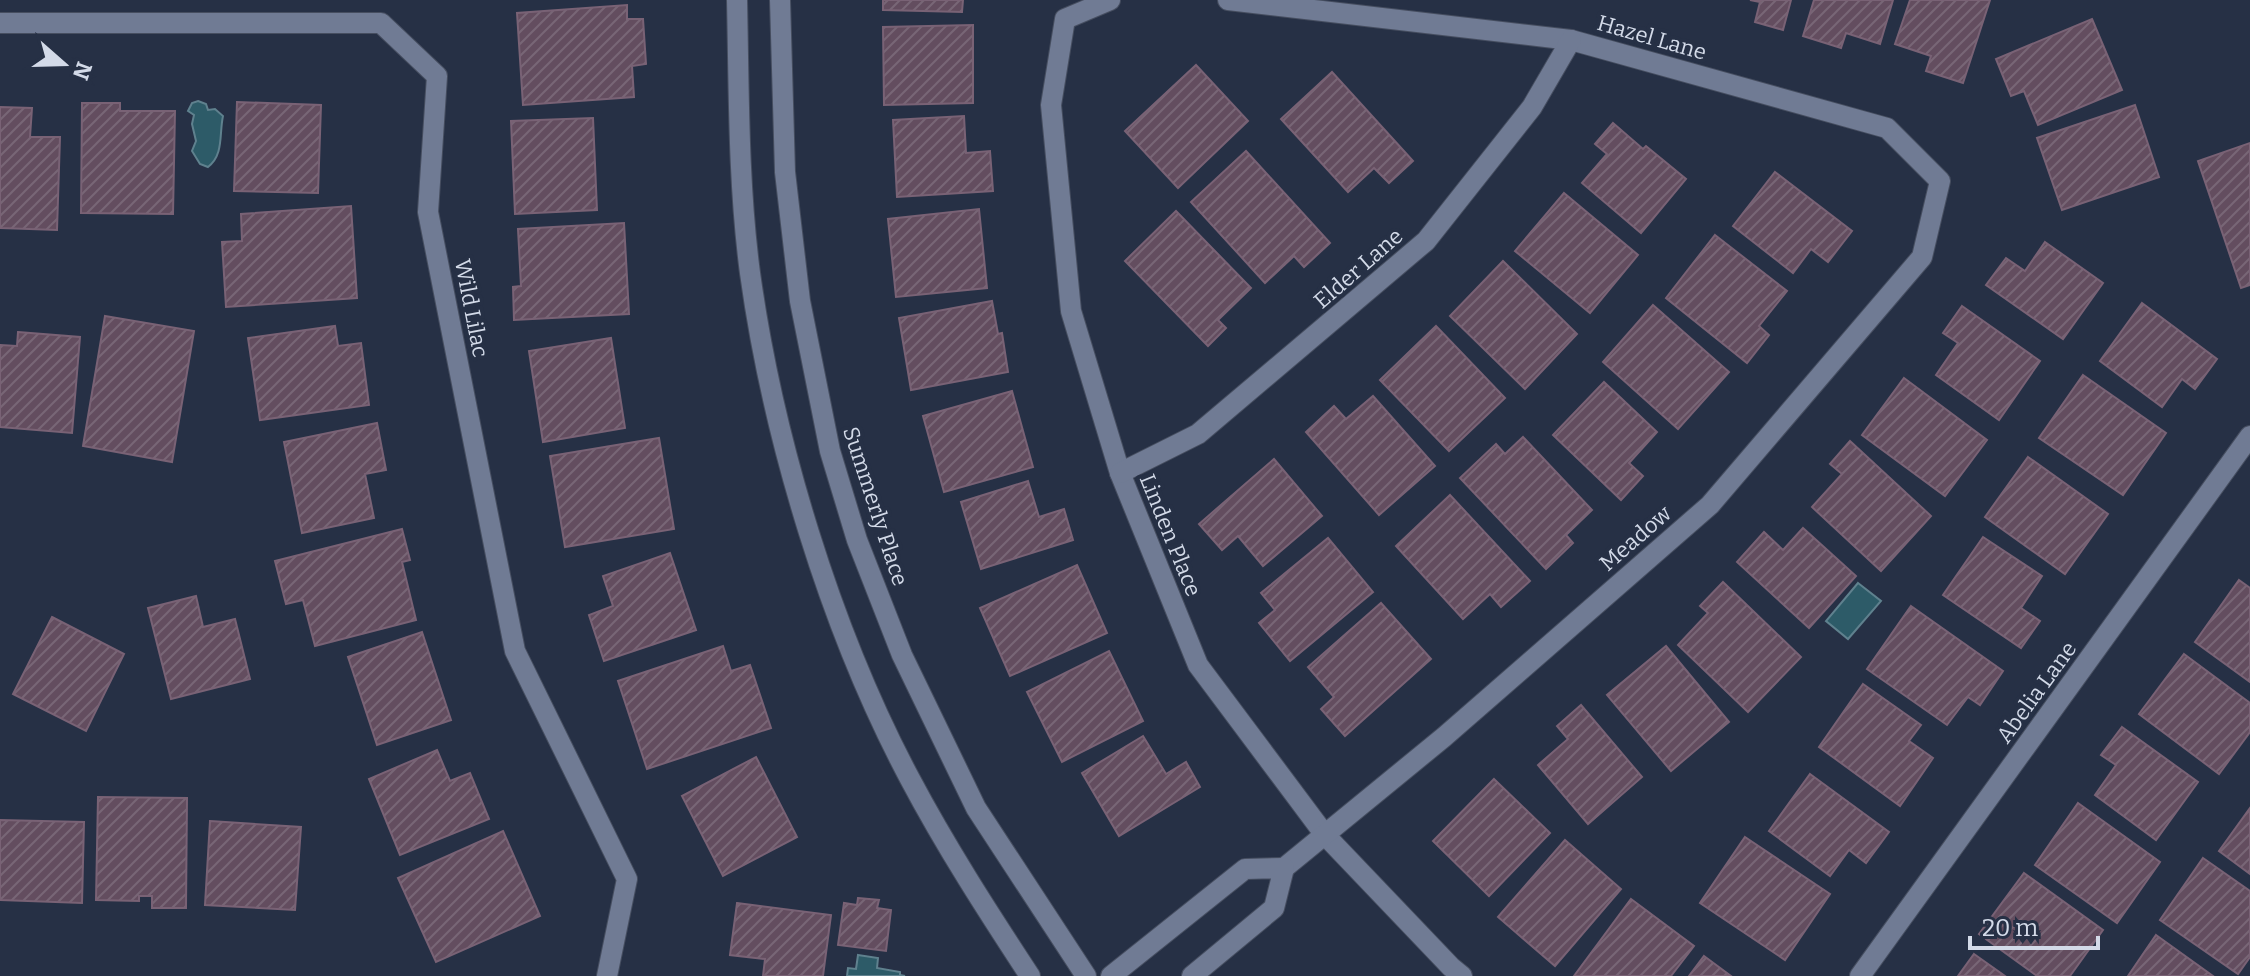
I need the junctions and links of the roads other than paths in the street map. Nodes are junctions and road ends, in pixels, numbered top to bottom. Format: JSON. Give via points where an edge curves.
{"nodes":[{"id":1,"x":737,"y":0,"type":"edge"},
{"id":2,"x":780,"y":0,"type":"edge"},
{"id":3,"x":1110,"y":0,"type":"edge"},
{"id":4,"x":1228,"y":0,"type":"edge"},
{"id":5,"x":0,"y":23,"type":"edge"},
{"id":6,"x":1571,"y":40,"type":"junction"},
{"id":7,"x":1940,"y":181,"type":"joint"},
{"id":8,"x":2250,"y":436,"type":"edge"},
{"id":9,"x":1120,"y":473,"type":"junction"},
{"id":10,"x":1325,"y":835,"type":"junction"},
{"id":11,"x":1284,"y":868,"type":"junction"},
{"id":12,"x":607,"y":976,"type":"edge"},
{"id":13,"x":1030,"y":976,"type":"edge"},
{"id":14,"x":1086,"y":976,"type":"edge"},
{"id":15,"x":1111,"y":976,"type":"edge"},
{"id":16,"x":1192,"y":976,"type":"edge"},
{"id":17,"x":1462,"y":976,"type":"edge"},
{"id":18,"x":1860,"y":976,"type":"edge"}],
"edges":[{"from":1,"to":13,"type":"street","via":[[750,270],[763,351],[804,516],[858,670],[910,779]]},
{"from":2,"to":14,"type":"street","name":"Summerly Place","via":[[785,172],[800,301],[830,451],[857,540],[902,655],[976,808]]},
{"from":3,"to":9,"type":"street","name":"Linden Place","via":[[1065,19],[1051,105],[1071,311]]},
{"from":4,"to":6,"type":"street","name":"Hazel Lane"},
{"from":5,"to":12,"type":"street","name":"Wild Lilac","via":[[381,23],[437,76],[428,212],[515,651],[627,879]]},
{"from":6,"to":7,"type":"street","name":"Hazel Lane","via":[[1887,128]]},
{"from":6,"to":9,"type":"street","name":"Elder Lane","via":[[1532,107],[1426,241],[1198,434]]},
{"from":7,"to":10,"type":"street","name":"Meadow","via":[[1922,257],[1710,505]]},
{"from":8,"to":18,"type":"street","name":"Abelia Lane"},
{"from":9,"to":10,"type":"street","name":"Linden Place","via":[[1198,665]]},
{"from":10,"to":11,"type":"street","name":"Meadow"},
{"from":10,"to":17,"type":"street","name":"Linden Place"},
{"from":11,"to":15,"type":"street","via":[[1245,869]]},
{"from":11,"to":16,"type":"street","via":[[1274,908]]}]}
